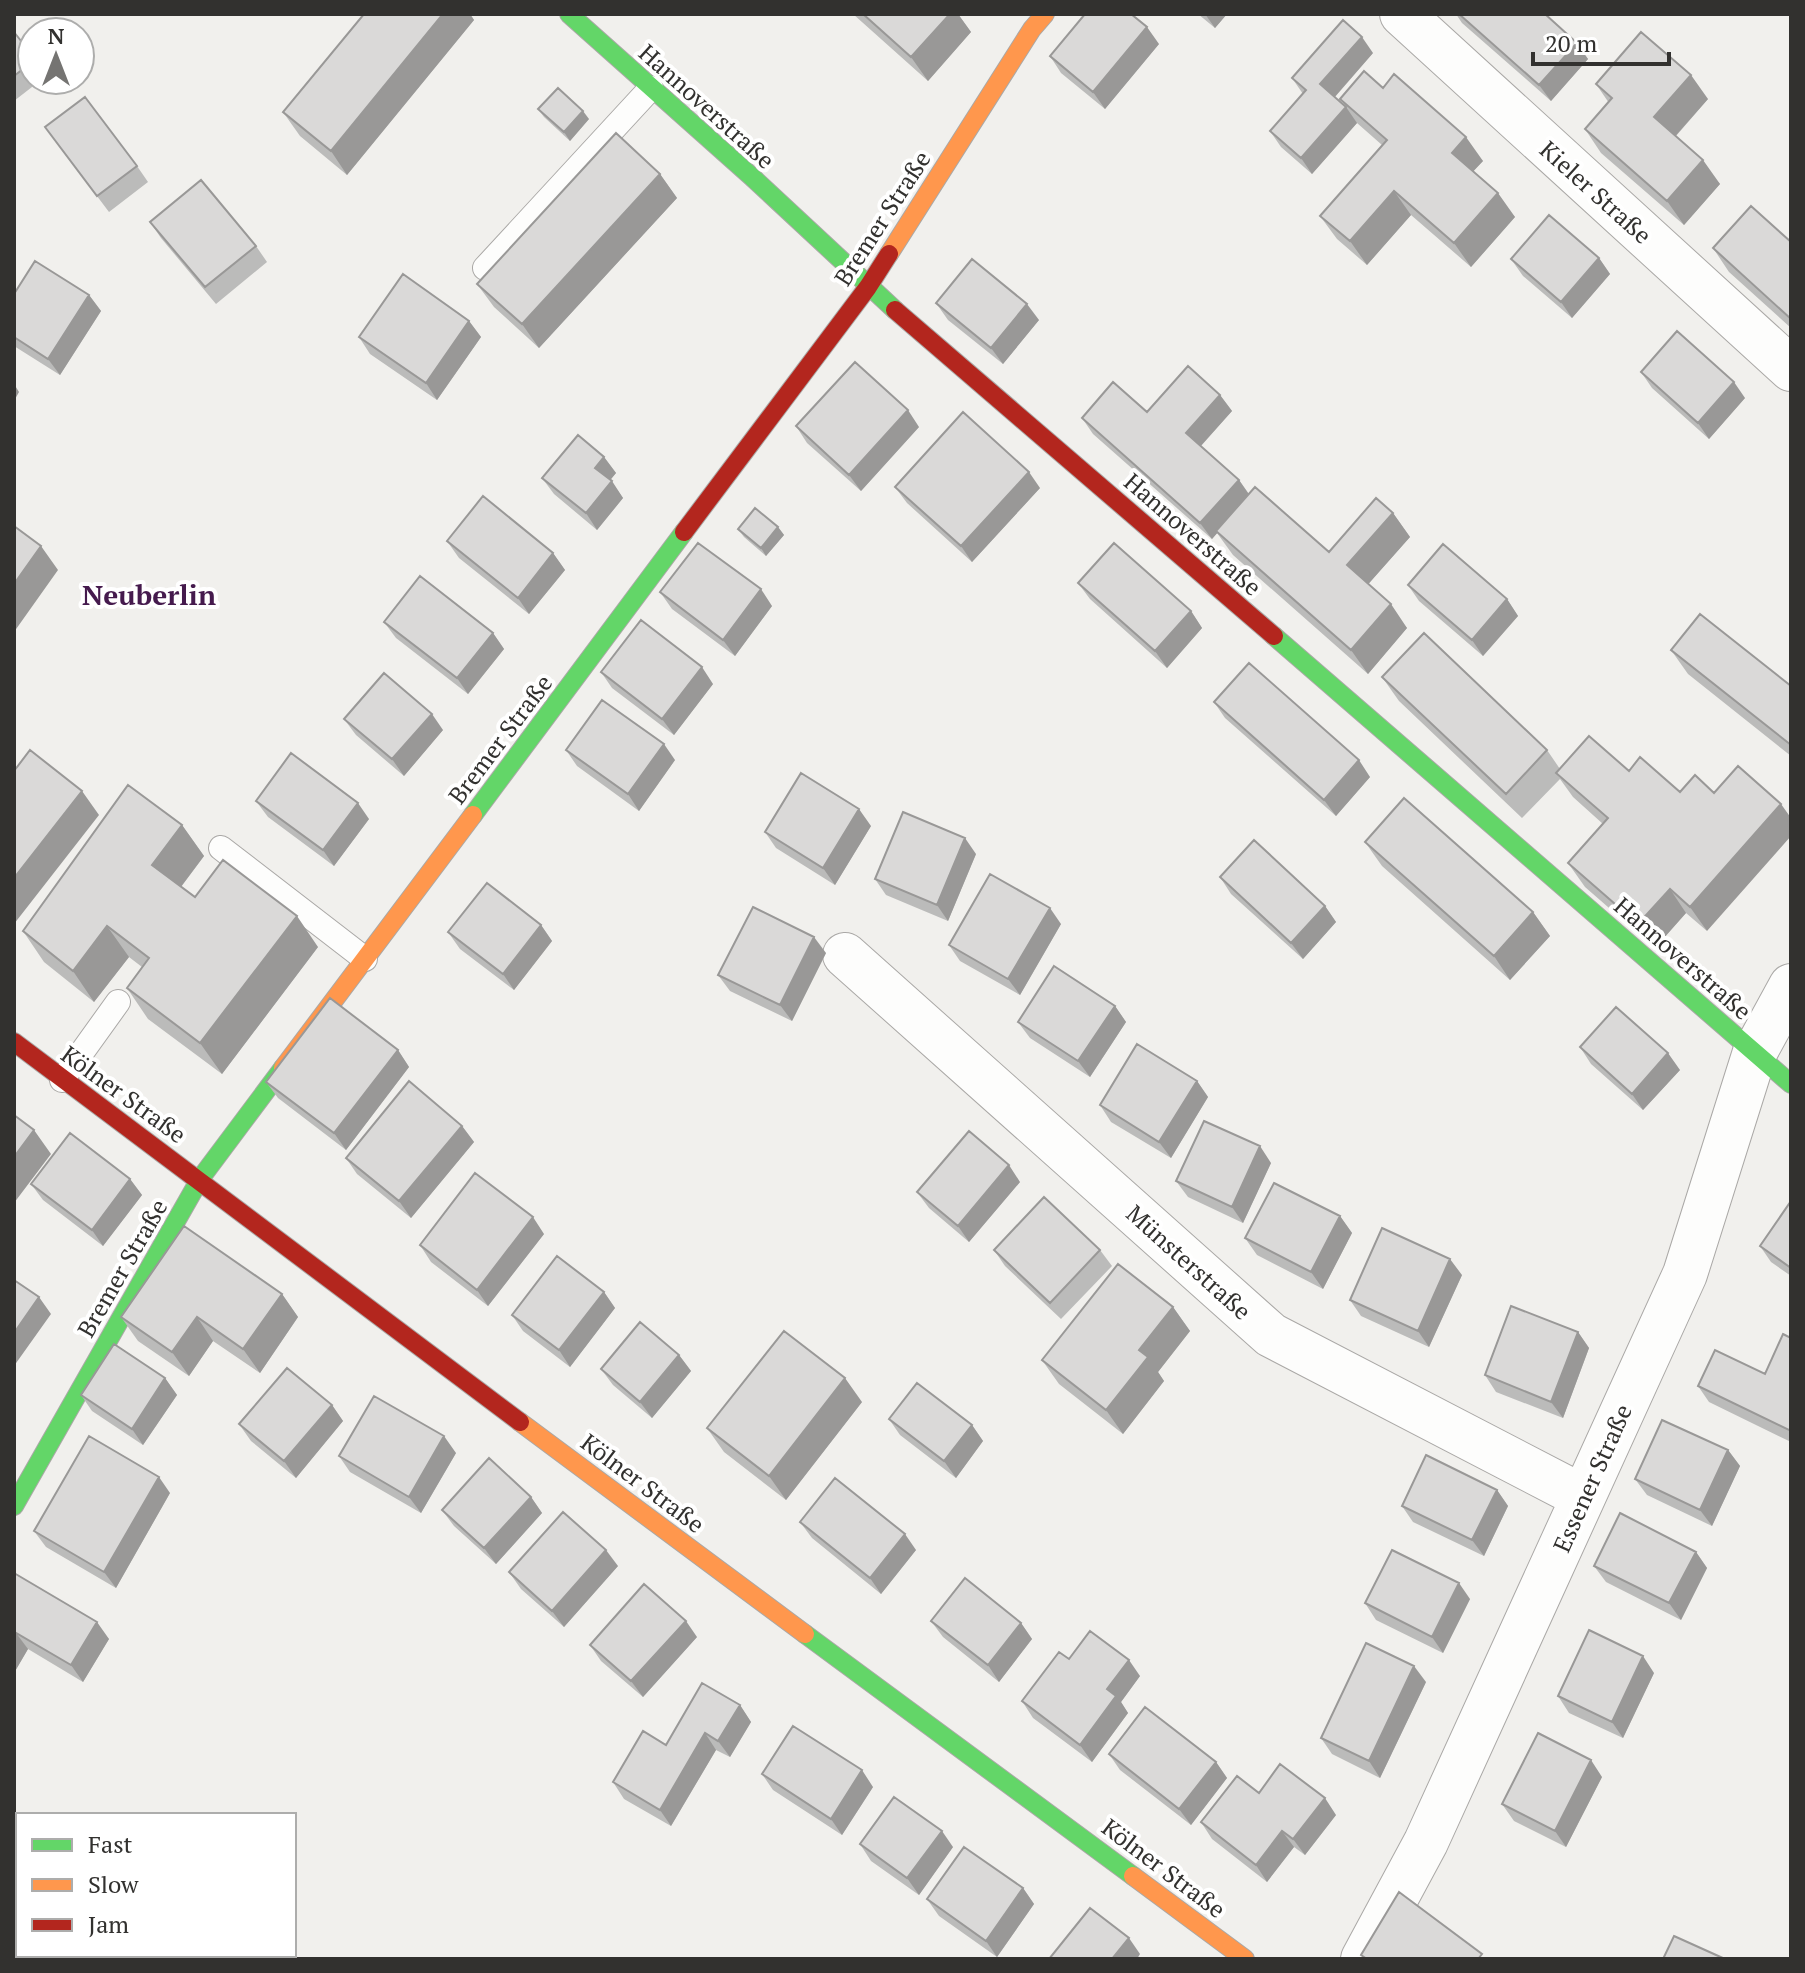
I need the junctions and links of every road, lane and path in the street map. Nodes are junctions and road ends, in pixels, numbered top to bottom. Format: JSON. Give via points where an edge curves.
{"nodes":[{"id":1,"x":569,"y":14,"type":"edge"},
{"id":2,"x":1402,"y":14,"type":"edge"},
{"id":3,"x":1031,"y":19,"type":"edge"},
{"id":4,"x":651,"y":88,"type":"junction"},
{"id":5,"x":485,"y":268,"type":"dead end"},
{"id":6,"x":868,"y":287,"type":"junction"},
{"id":7,"x":1791,"y":369,"type":"edge"},
{"id":8,"x":221,"y":848,"type":"dead end"},
{"id":9,"x":845,"y":955,"type":"dead end"},
{"id":10,"x":365,"y":959,"type":"junction"},
{"id":11,"x":1791,"y":986,"type":"edge"},
{"id":12,"x":118,"y":1002,"type":"dead end"},
{"id":13,"x":14,"y":1042,"type":"edge"},
{"id":14,"x":1755,"y":1052,"type":"junction"},
{"id":15,"x":62,"y":1080,"type":"junction"},
{"id":16,"x":1791,"y":1084,"type":"edge"},
{"id":17,"x":200,"y":1179,"type":"junction"},
{"id":18,"x":1583,"y":1497,"type":"junction"},
{"id":19,"x":14,"y":1506,"type":"edge"},
{"id":20,"x":1245,"y":1959,"type":"edge"},
{"id":21,"x":1363,"y":1959,"type":"edge"}],
"edges":[{"from":1,"to":4,"type":"street","name":"Hannoverstraße"},
{"from":2,"to":7,"type":"street","name":"Kieler Straße"},
{"from":3,"to":6,"type":"street","name":"Bremer Straße"},
{"from":4,"to":5,"type":"lane"},
{"from":4,"to":6,"type":"street","name":"Hannoverstraße"},
{"from":6,"to":10,"type":"street","name":"Bremer Straße"},
{"from":6,"to":14,"type":"street","name":"Hannoverstraße"},
{"from":8,"to":10,"type":"lane"},
{"from":9,"to":18,"type":"street","name":"Münsterstraße","via":[[1271,1335]]},
{"from":10,"to":17,"type":"street","name":"Bremer Straße"},
{"from":11,"to":14,"type":"street","name":"Essener Straße"},
{"from":12,"to":15,"type":"lane"},
{"from":13,"to":15,"type":"street","name":"Kölner Straße"},
{"from":14,"to":16,"type":"street","name":"Hannoverstraße"},
{"from":14,"to":18,"type":"street","name":"Essener Straße","via":[[1685,1274]]},
{"from":15,"to":17,"type":"street","name":"Kölner Straße"},
{"from":17,"to":19,"type":"street","name":"Bremer Straße"},
{"from":17,"to":20,"type":"street","name":"Kölner Straße"},
{"from":18,"to":21,"type":"street","name":"Essener Straße","via":[[1426,1842]]}]}
